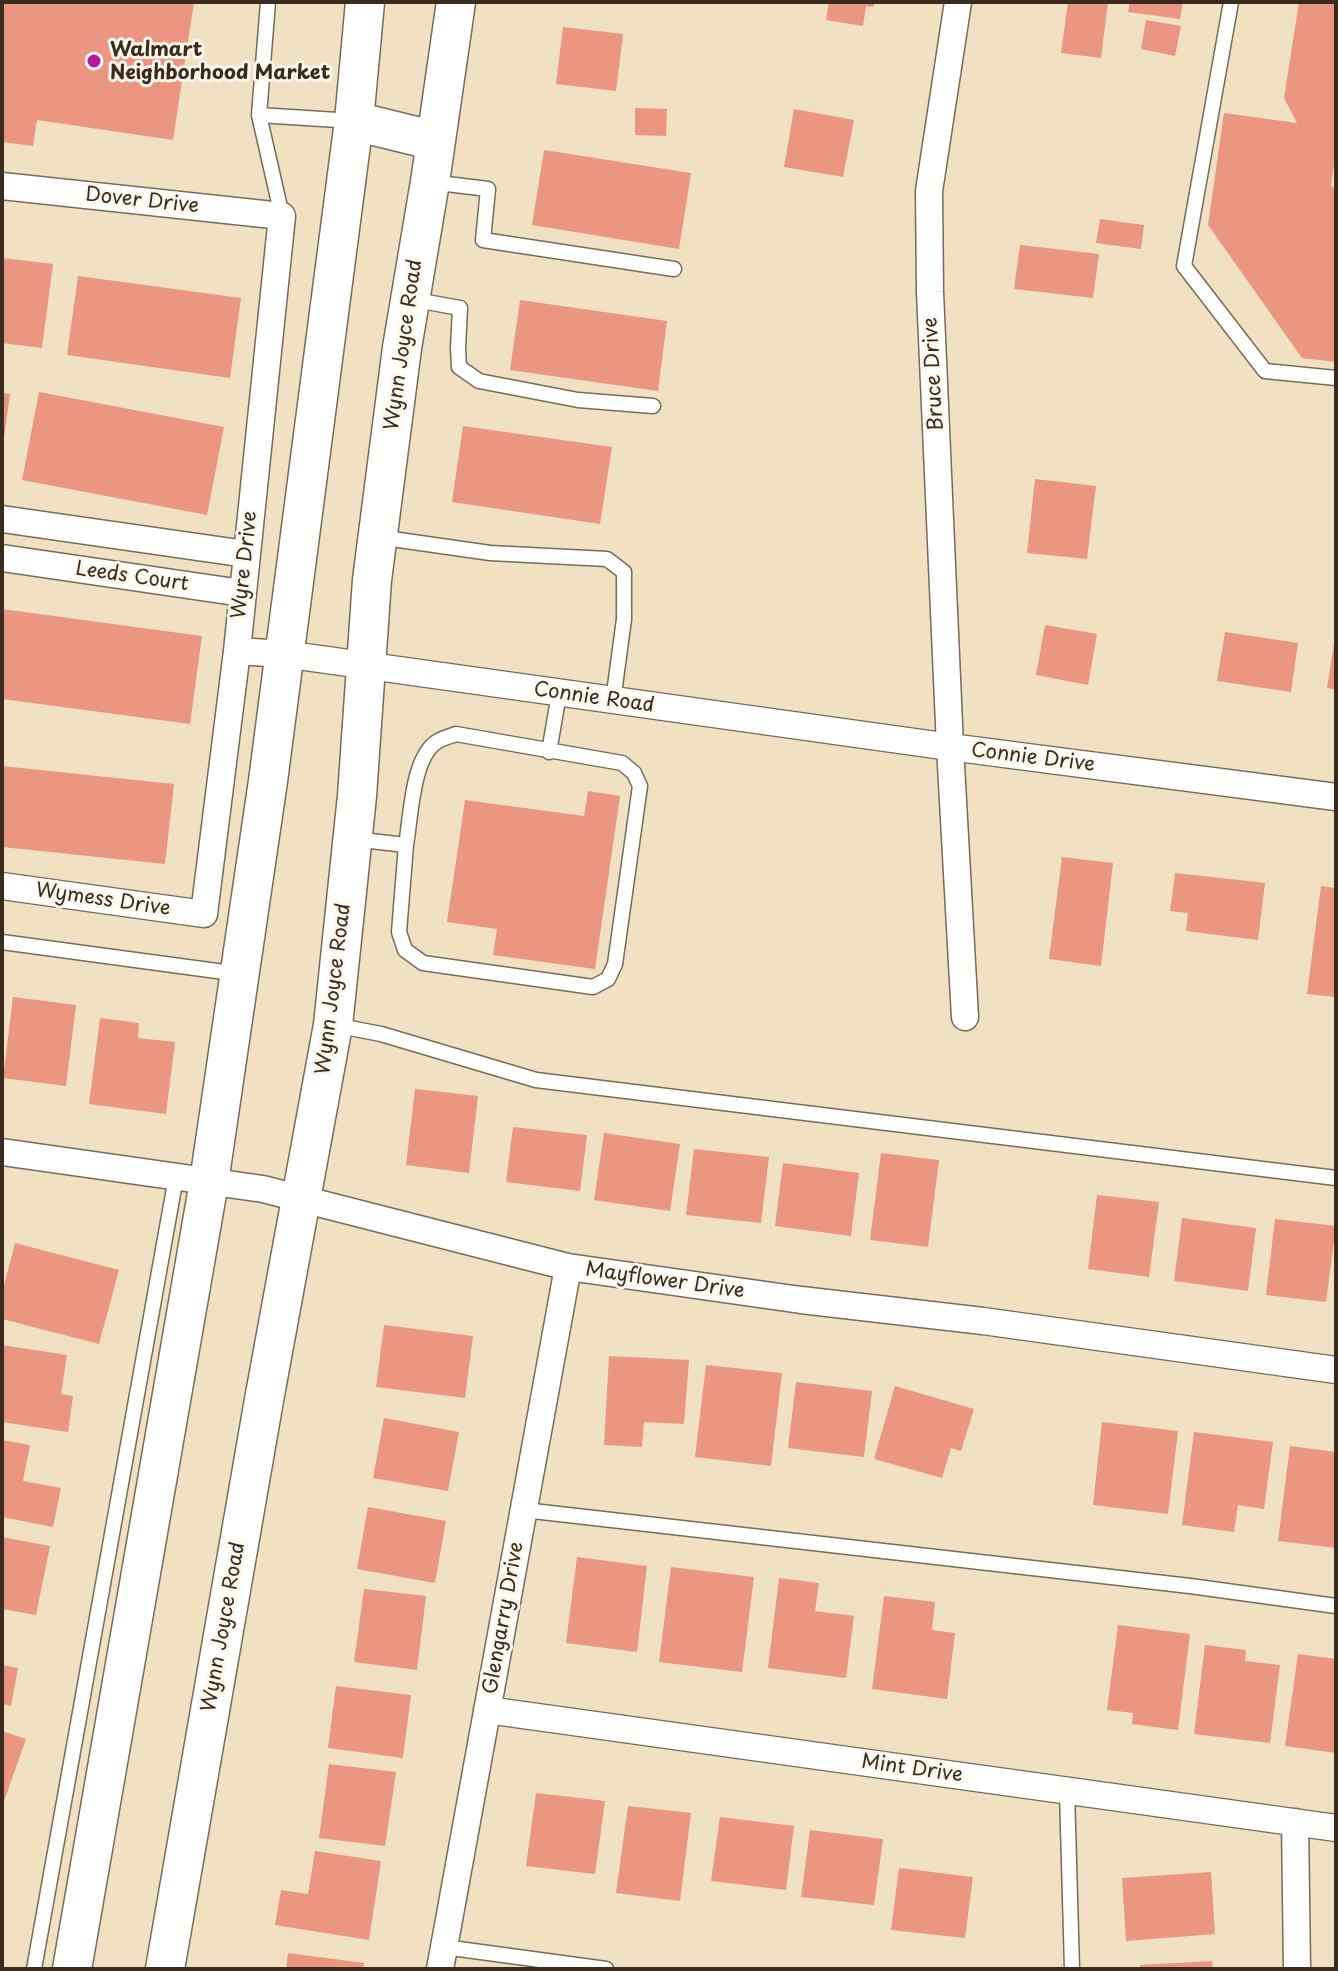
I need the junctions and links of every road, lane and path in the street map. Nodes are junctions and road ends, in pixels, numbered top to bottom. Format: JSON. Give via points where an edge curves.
{"nodes":[{"id":1,"x":268,"y":2,"type":"edge"},
{"id":2,"x":365,"y":2,"type":"edge"},
{"id":3,"x":456,"y":2,"type":"edge"},
{"id":4,"x":958,"y":2,"type":"edge"},
{"id":5,"x":1231,"y":2,"type":"edge"},
{"id":6,"x":259,"y":115,"type":"junction"},
{"id":7,"x":354,"y":121,"type":"junction"},
{"id":8,"x":436,"y":141,"type":"junction"},
{"id":9,"x":430,"y":182,"type":"junction"},
{"id":10,"x":2,"y":186,"type":"edge"},
{"id":11,"x":282,"y":216,"type":"junction"},
{"id":12,"x":674,"y":269,"type":"dead end"},
{"id":13,"x":410,"y":299,"type":"junction"},
{"id":14,"x":1336,"y":378,"type":"edge"},
{"id":15,"x":653,"y":406,"type":"dead end"},
{"id":16,"x":14,"y":520,"type":"edge"},
{"id":17,"x":378,"y":537,"type":"junction"},
{"id":18,"x":246,"y":554,"type":"junction"},
{"id":19,"x":12,"y":559,"type":"edge"},
{"id":20,"x":242,"y":593,"type":"junction"},
{"id":21,"x":237,"y":651,"type":"junction"},
{"id":22,"x":284,"y":654,"type":"junction"},
{"id":23,"x":366,"y":667,"type":"junction"},
{"id":24,"x":559,"y":694,"type":"junction"},
{"id":25,"x":613,"y":701,"type":"junction"},
{"id":26,"x":950,"y":747,"type":"junction"},
{"id":27,"x":549,"y":752,"type":"junction"},
{"id":28,"x":1336,"y":797,"type":"edge"},
{"id":29,"x":352,"y":839,"type":"junction"},
{"id":30,"x":406,"y":845,"type":"junction"},
{"id":31,"x":2,"y":886,"type":"edge"},
{"id":32,"x":204,"y":914,"type":"joint"},
{"id":33,"x":2,"y":942,"type":"edge"},
{"id":34,"x":239,"y":974,"type":"junction"},
{"id":35,"x":965,"y":1017,"type":"dead end"},
{"id":36,"x":333,"y":1025,"type":"junction"},
{"id":37,"x":2,"y":1152,"type":"edge"},
{"id":38,"x":1336,"y":1178,"type":"edge"},
{"id":39,"x":193,"y":1180,"type":"junction"},
{"id":40,"x":301,"y":1200,"type":"junction"},
{"id":41,"x":568,"y":1267,"type":"junction"},
{"id":42,"x":1336,"y":1370,"type":"edge"},
{"id":43,"x":524,"y":1510,"type":"junction"},
{"id":44,"x":1336,"y":1606,"type":"edge"},
{"id":45,"x":487,"y":1710,"type":"junction"},
{"id":46,"x":1067,"y":1791,"type":"junction"},
{"id":47,"x":1295,"y":1822,"type":"junction"},
{"id":48,"x":1336,"y":1828,"type":"edge"},
{"id":49,"x":442,"y":1958,"type":"edge"},
{"id":50,"x":34,"y":1969,"type":"edge"},
{"id":51,"x":72,"y":1969,"type":"edge"},
{"id":52,"x":165,"y":1969,"type":"edge"},
{"id":53,"x":606,"y":1969,"type":"edge"},
{"id":54,"x":1072,"y":1969,"type":"edge"},
{"id":55,"x":1297,"y":1969,"type":"edge"}],
"edges":[{"from":1,"to":6,"type":"lane"},
{"from":2,"to":7,"type":"main road"},
{"from":3,"to":8,"type":"main road","name":"Wynn Joyce Road"},
{"from":4,"to":26,"type":"street","name":"Bruce Drive","via":[[929,191]]},
{"from":5,"to":14,"type":"lane","via":[[1184,266],[1265,371]]},
{"from":6,"to":7,"type":"lane"},
{"from":6,"to":11,"type":"lane"},
{"from":7,"to":8,"type":"main road"},
{"from":7,"to":22,"type":"main road"},
{"from":8,"to":9,"type":"main road","name":"Wynn Joyce Road"},
{"from":9,"to":12,"type":"lane","via":[[488,189],[483,240]]},
{"from":9,"to":13,"type":"main road","name":"Wynn Joyce Road"},
{"from":10,"to":11,"type":"street","name":"Dover Drive"},
{"from":11,"to":18,"type":"street","name":"Wyre Drive"},
{"from":13,"to":15,"type":"lane","via":[[460,308],[459,367],[479,381],[578,400]]},
{"from":13,"to":17,"type":"main road","name":"Wynn Joyce Road"},
{"from":16,"to":18,"type":"street","name":"Leeds Court"},
{"from":16,"to":19,"type":"street","name":"Leeds Court"},
{"from":17,"to":23,"type":"main road","name":"Wynn Joyce Road"},
{"from":17,"to":25,"type":"lane","via":[[490,553],[607,559],[624,572]]},
{"from":18,"to":20,"type":"street","name":"Wyre Drive"},
{"from":19,"to":20,"type":"street","name":"Leeds Court"},
{"from":20,"to":21,"type":"street","name":"Wyre Drive"},
{"from":21,"to":22,"type":"street","name":"Connie Road"},
{"from":21,"to":32,"type":"street","name":"Wyre Drive"},
{"from":22,"to":23,"type":"street","name":"Connie Road"},
{"from":22,"to":34,"type":"main road"},
{"from":23,"to":24,"type":"street","name":"Connie Road"},
{"from":23,"to":29,"type":"main road","name":"Wynn Joyce Road"},
{"from":24,"to":25,"type":"street","name":"Connie Road"},
{"from":24,"to":27,"type":"lane"},
{"from":25,"to":26,"type":"street","name":"Connie Road"},
{"from":26,"to":28,"type":"street","name":"Connie Drive"},
{"from":26,"to":35,"type":"street","name":"Connie Drive"},
{"from":27,"to":30,"type":"lane","via":[[456,734],[438,740],[419,765]]},
{"from":27,"to":30,"type":"lane","via":[[622,763],[640,786],[615,964],[608,979],[593,987],[423,963],[405,950],[399,932]]},
{"from":29,"to":30,"type":"lane"},
{"from":29,"to":36,"type":"main road","name":"Wynn Joyce Road"},
{"from":31,"to":32,"type":"street","name":"Wymess Drive"},
{"from":33,"to":34,"type":"lane"},
{"from":34,"to":39,"type":"main road"},
{"from":36,"to":38,"type":"lane","via":[[536,1080]]},
{"from":36,"to":40,"type":"main road","name":"Wynn Joyce Road"},
{"from":37,"to":39,"type":"street","name":"Mayflower Drive"},
{"from":39,"to":40,"type":"street","name":"Mayflower Drive"},
{"from":39,"to":50,"type":"lane"},
{"from":39,"to":51,"type":"main road"},
{"from":40,"to":41,"type":"street","name":"Mayflower Drive"},
{"from":40,"to":52,"type":"main road","name":"Wynn Joyce Road"},
{"from":41,"to":42,"type":"street","name":"Mayflower Drive"},
{"from":41,"to":43,"type":"street","name":"Glengarry Drive"},
{"from":43,"to":44,"type":"lane"},
{"from":43,"to":45,"type":"street","name":"Glengarry Drive"},
{"from":45,"to":46,"type":"street","name":"Mint Drive"},
{"from":45,"to":49,"type":"street","name":"Glengarry Drive"},
{"from":46,"to":47,"type":"street","name":"Mint Drive"},
{"from":46,"to":54,"type":"lane"},
{"from":47,"to":48,"type":"street","name":"Mint Drive"},
{"from":47,"to":55,"type":"street"},
{"from":49,"to":53,"type":"lane"}]}
